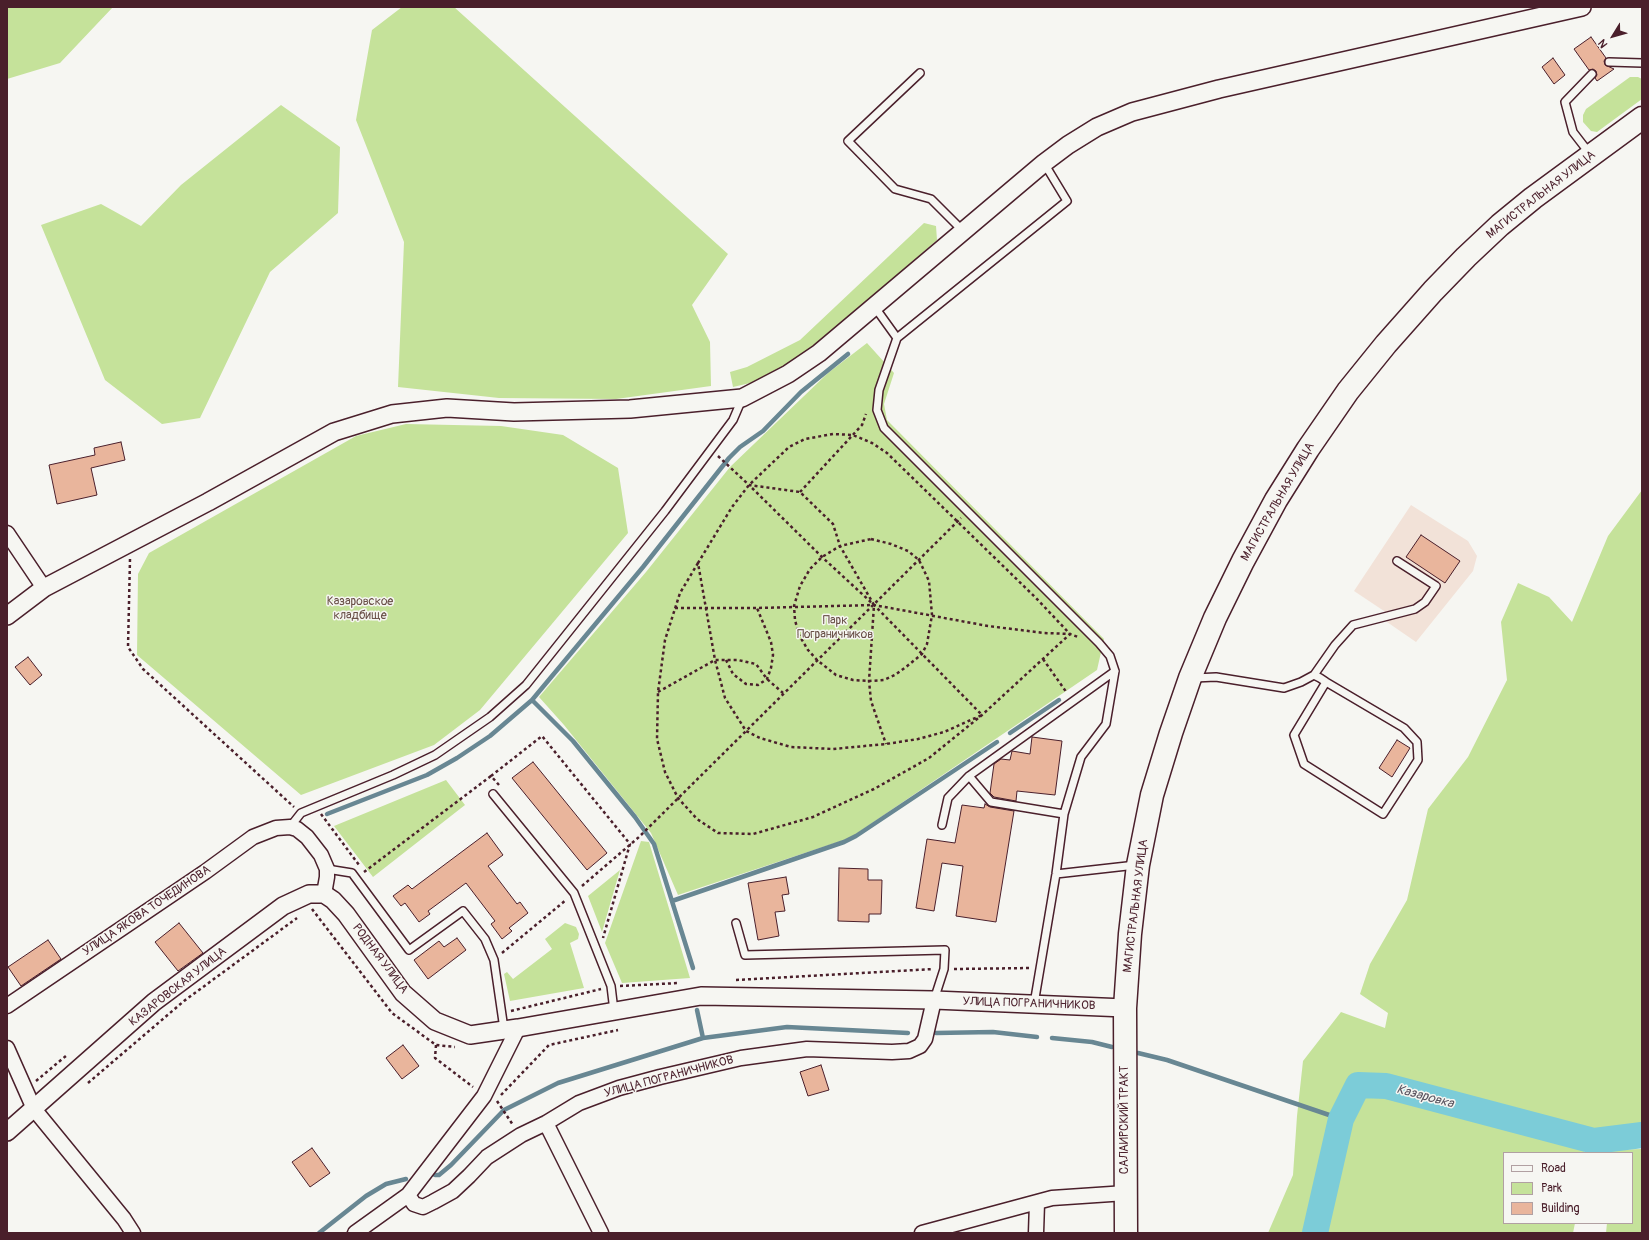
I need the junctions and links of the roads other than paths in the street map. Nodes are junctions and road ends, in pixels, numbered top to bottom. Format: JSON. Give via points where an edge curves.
{"nodes":[{"id":1,"x":1582,"y":7,"type":"edge"},
{"id":2,"x":1609,"y":62,"type":"dead end"},
{"id":3,"x":1642,"y":63,"type":"edge"},
{"id":4,"x":920,"y":73,"type":"dead end"},
{"id":5,"x":1592,"y":74,"type":"dead end"},
{"id":6,"x":1642,"y":118,"type":"edge"},
{"id":7,"x":1591,"y":155,"type":"junction"},
{"id":8,"x":1044,"y":163,"type":"junction"},
{"id":9,"x":963,"y":231,"type":"junction"},
{"id":10,"x":874,"y":306,"type":"junction"},
{"id":11,"x":897,"y":338,"type":"junction"},
{"id":12,"x":742,"y":398,"type":"junction"},
{"id":13,"x":7,"y":533,"type":"edge"},
{"id":14,"x":1397,"y":561,"type":"dead end"},
{"id":15,"x":44,"y":588,"type":"junction"},
{"id":16,"x":7,"y":616,"type":"edge"},
{"id":17,"x":1115,"y":671,"type":"junction"},
{"id":18,"x":1314,"y":675,"type":"junction"},
{"id":19,"x":1190,"y":678,"type":"junction"},
{"id":20,"x":1326,"y":682,"type":"junction"},
{"id":21,"x":969,"y":776,"type":"junction"},
{"id":22,"x":493,"y":794,"type":"dead end"},
{"id":23,"x":1064,"y":814,"type":"junction"},
{"id":24,"x":942,"y":825,"type":"dead end"},
{"id":25,"x":290,"y":827,"type":"junction"},
{"id":26,"x":1138,"y":865,"type":"junction"},
{"id":27,"x":327,"y":869,"type":"junction"},
{"id":28,"x":1056,"y":874,"type":"junction"},
{"id":29,"x":324,"y":894,"type":"junction"},
{"id":30,"x":736,"y":923,"type":"dead end"},
{"id":31,"x":934,"y":1000,"type":"junction"},
{"id":32,"x":1034,"y":1005,"type":"junction"},
{"id":33,"x":7,"y":1006,"type":"edge"},
{"id":34,"x":1125,"y":1008,"type":"junction"},
{"id":35,"x":614,"y":1011,"type":"junction"},
{"id":36,"x":508,"y":1024,"type":"junction"},
{"id":37,"x":7,"y":1048,"type":"edge"},
{"id":38,"x":39,"y":1105,"type":"junction"},
{"id":39,"x":546,"y":1123,"type":"junction"},
{"id":40,"x":7,"y":1132,"type":"edge"},
{"id":41,"x":1126,"y":1193,"type":"junction"},
{"id":42,"x":408,"y":1195,"type":"junction"},
{"id":43,"x":1037,"y":1203,"type":"junction"},
{"id":44,"x":133,"y":1233,"type":"edge"},
{"id":45,"x":355,"y":1233,"type":"edge"},
{"id":46,"x":600,"y":1233,"type":"edge"},
{"id":47,"x":922,"y":1233,"type":"edge"},
{"id":48,"x":1036,"y":1233,"type":"edge"},
{"id":49,"x":1126,"y":1233,"type":"edge"}],
"edges":[{"from":1,"to":8,"type":"street","via":[[1219,89],[1132,112],[1098,127]]},
{"from":2,"to":3,"type":"lane"},
{"from":4,"to":9,"type":"lane","via":[[848,141],[895,189],[931,199]]},
{"from":5,"to":7,"type":"lane","via":[[1565,102],[1573,132]]},
{"from":6,"to":7,"type":"main road","name":"МАГИСТРАЛЬНАЯ УЛИЦА"},
{"from":7,"to":19,"type":"main road","name":"МАГИСТРАЛЬНАЯ УЛИЦА","via":[[1528,203],[1466,257],[1386,344],[1348,391],[1276,500],[1215,618]]},
{"from":8,"to":9,"type":"street"},
{"from":8,"to":11,"type":"lane","via":[[1067,201]]},
{"from":9,"to":10,"type":"street"},
{"from":10,"to":11,"type":"lane"},
{"from":10,"to":12,"type":"street","via":[[820,353],[788,374]]},
{"from":11,"to":17,"type":"lane","via":[[879,390],[877,410],[884,428],[1099,643],[1110,656]]},
{"from":12,"to":15,"type":"street","via":[[630,409],[514,412],[447,408],[392,414],[334,432]]},
{"from":12,"to":25,"type":"lane","via":[[733,420],[665,512],[526,685],[490,717],[435,755],[301,813]]},
{"from":13,"to":15,"type":"street"},
{"from":14,"to":18,"type":"lane","via":[[1436,586],[1425,602],[1415,609],[1353,625]]},
{"from":15,"to":16,"type":"street"},
{"from":17,"to":21,"type":"lane"},
{"from":17,"to":23,"type":"lane","via":[[1106,724],[1081,757]]},
{"from":18,"to":19,"type":"lane","via":[[1284,688],[1216,677]]},
{"from":18,"to":20,"type":"lane"},
{"from":19,"to":26,"type":"main road","name":"МАГИСТРАЛЬНАЯ УЛИЦА","via":[[1152,795]]},
{"from":20,"to":20,"type":"lane","via":[[1404,728],[1417,742],[1418,760],[1383,814],[1304,764],[1294,735]]},
{"from":21,"to":23,"type":"lane","via":[[991,802]]},
{"from":21,"to":24,"type":"lane","via":[[948,798]]},
{"from":22,"to":35,"type":"lane","via":[[574,893],[611,986]]},
{"from":23,"to":28,"type":"lane"},
{"from":25,"to":27,"type":"street","via":[[307,837],[321,855]]},
{"from":25,"to":33,"type":"street","name":"УЛИЦА ЯКОВА ТОЧЕДИНОВА","via":[[276,828],[253,837]]},
{"from":26,"to":28,"type":"lane"},
{"from":26,"to":34,"type":"main road","name":"МАГИСТРАЛЬНАЯ УЛИЦА"},
{"from":27,"to":29,"type":"street"},
{"from":27,"to":36,"type":"lane","via":[[352,873],[409,950],[463,911],[485,939],[494,960]]},
{"from":28,"to":32,"type":"lane"},
{"from":29,"to":36,"type":"street","name":"РОДНАЯ УЛИЦА","via":[[346,914],[403,993],[434,1021],[470,1035]]},
{"from":29,"to":38,"type":"street","name":"КАЗАРОВСКАЯ УЛИЦА","via":[[309,894],[283,906],[154,1002]]},
{"from":30,"to":31,"type":"lane","name":"УЛИЦА ПОГРАНИЧНИКОВ","via":[[745,955],[945,950],[944,969]]},
{"from":31,"to":32,"type":"street","name":"УЛИЦА ПОГРАНИЧНИКОВ"},
{"from":31,"to":35,"type":"street","name":"УЛИЦА ПОГРАНИЧНИКОВ","via":[[701,996]]},
{"from":31,"to":39,"type":"street","name":"УЛИЦА ПОГРАНИЧНИКОВ","via":[[925,1039],[920,1046],[908,1051],[807,1049],[741,1058],[619,1088],[579,1103]]},
{"from":32,"to":34,"type":"street","name":"УЛИЦА ПОГРАНИЧНИКОВ"},
{"from":34,"to":41,"type":"main road","name":"САЛАИРСКИЙ ТРАКТ"},
{"from":35,"to":36,"type":"street","name":"УЛИЦА ПОГРАНИЧНИКОВ"},
{"from":36,"to":42,"type":"street","via":[[484,1096]]},
{"from":37,"to":38,"type":"street"},
{"from":38,"to":40,"type":"street","name":"КАЗАРОВСКАЯ УЛИЦА"},
{"from":38,"to":44,"type":"street"},
{"from":39,"to":42,"type":"street","name":"УЛИЦА ПОГРАНИЧНИКОВ","via":[[521,1135],[487,1157],[453,1191],[433,1202],[423,1207],[414,1204]]},
{"from":39,"to":46,"type":"street"},
{"from":41,"to":43,"type":"street","via":[[1052,1198]]},
{"from":41,"to":49,"type":"main road","name":"САЛАИРСКИЙ ТРАКТ"},
{"from":42,"to":45,"type":"street"},
{"from":43,"to":47,"type":"street"},
{"from":43,"to":48,"type":"street"}]}
